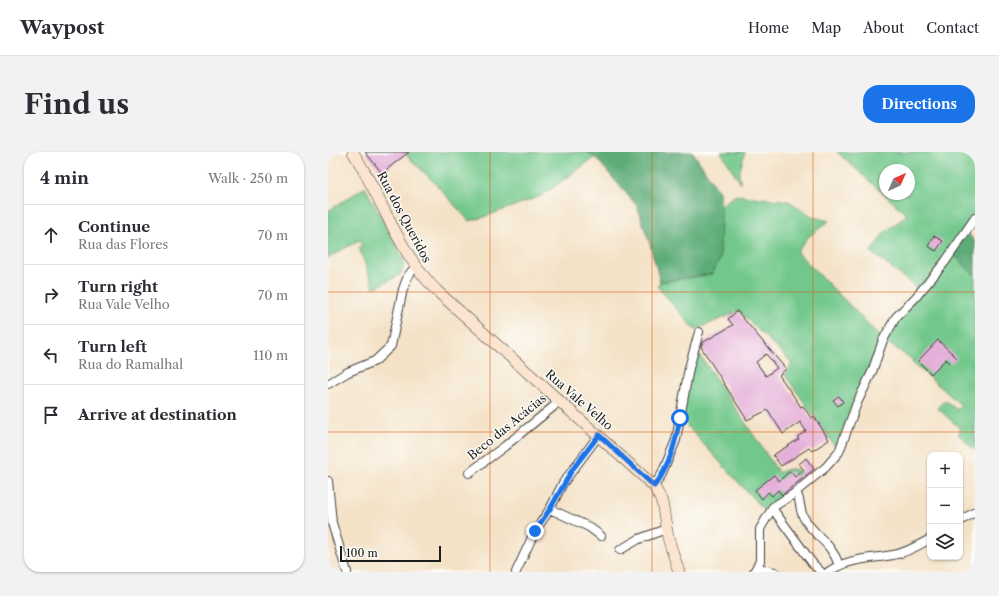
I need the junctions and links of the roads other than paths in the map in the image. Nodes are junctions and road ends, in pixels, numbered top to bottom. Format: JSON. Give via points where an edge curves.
{"nodes":[{"id":1,"x":353,"y":152,"type":"edge"},
{"id":2,"x":975,"y":218,"type":"edge"},
{"id":3,"x":417,"y":270,"type":"junction"},
{"id":4,"x":698,"y":332,"type":"dead end"},
{"id":5,"x":328,"y":384,"type":"edge"},
{"id":6,"x":559,"y":399,"type":"junction"},
{"id":7,"x":599,"y":435,"type":"junction"},
{"id":8,"x":469,"y":473,"type":"dead end"},
{"id":9,"x":328,"y":481,"type":"edge"},
{"id":10,"x":654,"y":486,"type":"junction"},
{"id":11,"x":796,"y":492,"type":"junction"},
{"id":12,"x":772,"y":508,"type":"junction"},
{"id":13,"x":550,"y":509,"type":"junction"},
{"id":14,"x":975,"y":512,"type":"edge"},
{"id":15,"x":963,"y":519,"type":"edge"},
{"id":16,"x":666,"y":529,"type":"junction"},
{"id":17,"x":601,"y":536,"type":"dead end"},
{"id":18,"x":927,"y":540,"type":"edge"},
{"id":19,"x":620,"y":550,"type":"dead end"},
{"id":20,"x":839,"y":565,"type":"junction"},
{"id":21,"x":756,"y":570,"type":"edge"},
{"id":22,"x":348,"y":572,"type":"edge"},
{"id":23,"x":516,"y":572,"type":"edge"},
{"id":24,"x":679,"y":572,"type":"edge"},
{"id":25,"x":775,"y":572,"type":"edge"},
{"id":26,"x":822,"y":572,"type":"edge"},
{"id":27,"x":828,"y":572,"type":"edge"}],
"edges":[{"from":1,"to":3,"type":"street","name":"Rua dos Queridos"},
{"from":2,"to":11,"type":"street","via":[[945,262],[896,317],[883,340],[839,452]]},
{"from":3,"to":5,"type":"street","via":[[406,280],[391,346],[374,361]]},
{"from":3,"to":6,"type":"street","name":"Rua Vale Velho"},
{"from":4,"to":10,"type":"street","via":[[676,440],[662,474]]},
{"from":6,"to":7,"type":"street","name":"Rua Vale Velho"},
{"from":6,"to":8,"type":"street","name":"Beco das Acácias","via":[[553,407]]},
{"from":7,"to":10,"type":"street","name":"Rua Vale Velho"},
{"from":7,"to":13,"type":"street","via":[[572,470]]},
{"from":9,"to":22,"type":"street","via":[[332,523]]},
{"from":10,"to":16,"type":"street","name":"Rua Vale Velho","via":[[662,502]]},
{"from":11,"to":12,"type":"street"},
{"from":11,"to":20,"type":"street","via":[[804,520],[835,554]]},
{"from":12,"to":21,"type":"street","via":[[760,529],[760,561]]},
{"from":12,"to":26,"type":"street","via":[[813,564]]},
{"from":13,"to":17,"type":"street","via":[[589,527]]},
{"from":13,"to":23,"type":"street","via":[[535,531]]},
{"from":14,"to":15,"type":"street"},
{"from":16,"to":19,"type":"street","via":[[639,539]]},
{"from":16,"to":24,"type":"street","name":"Rua Vale Velho"},
{"from":18,"to":20,"type":"street","via":[[895,555],[863,558]]},
{"from":20,"to":27,"type":"street"},
{"from":21,"to":25,"type":"street"}]}
